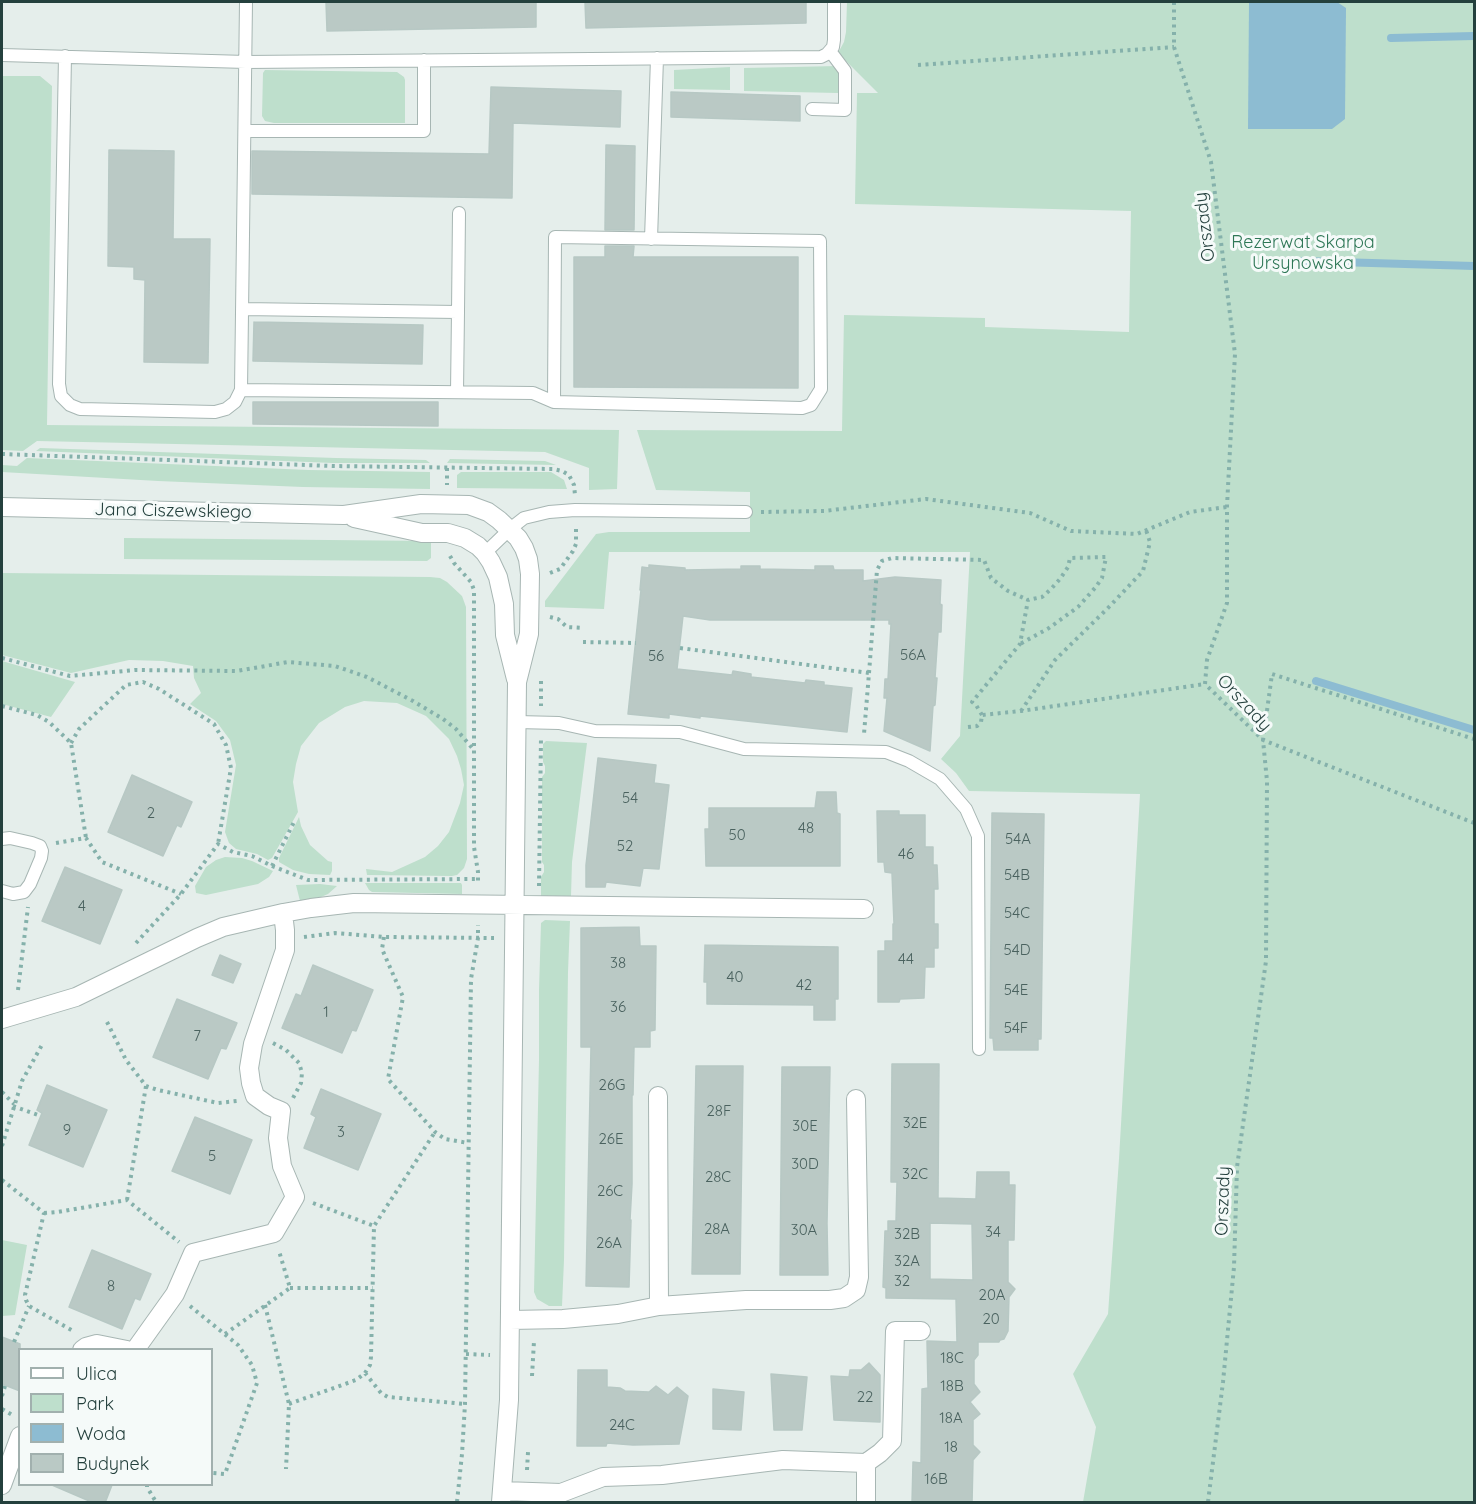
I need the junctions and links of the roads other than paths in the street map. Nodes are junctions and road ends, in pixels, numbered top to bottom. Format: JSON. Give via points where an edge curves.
{"nodes":[{"id":1,"x":246,"y":2,"type":"edge"},
{"id":2,"x":834,"y":2,"type":"edge"},
{"id":3,"x":830,"y":51,"type":"junction"},
{"id":4,"x":2,"y":55,"type":"edge"},
{"id":5,"x":65,"y":56,"type":"junction"},
{"id":6,"x":657,"y":58,"type":"junction"},
{"id":7,"x":424,"y":60,"type":"junction"},
{"id":8,"x":246,"y":62,"type":"junction"},
{"id":9,"x":812,"y":109,"type":"dead end"},
{"id":10,"x":245,"y":131,"type":"junction"},
{"id":11,"x":459,"y":213,"type":"dead end"},
{"id":12,"x":651,"y":239,"type":"junction"},
{"id":13,"x":242,"y":309,"type":"junction"},
{"id":14,"x":458,"y":312,"type":"junction"},
{"id":15,"x":241,"y":390,"type":"junction"},
{"id":16,"x":457,"y":392,"type":"junction"},
{"id":17,"x":554,"y":402,"type":"junction"},
{"id":18,"x":2,"y":507,"type":"edge"},
{"id":19,"x":746,"y":512,"type":"road end"},
{"id":20,"x":344,"y":515,"type":"junction"},
{"id":21,"x":510,"y":529,"type":"junction"},
{"id":22,"x":485,"y":553,"type":"junction"},
{"id":23,"x":517,"y":682,"type":"junction"},
{"id":24,"x":517,"y":722,"type":"junction"},
{"id":25,"x":2,"y":839,"type":"edge"},
{"id":26,"x":2,"y":891,"type":"edge"},
{"id":27,"x":515,"y":906,"type":"junction"},
{"id":28,"x":864,"y":909,"type":"dead end"},
{"id":29,"x":284,"y":913,"type":"junction"},
{"id":30,"x":2,"y":1018,"type":"edge"},
{"id":31,"x":980,"y":1049,"type":"dead end"},
{"id":32,"x":658,"y":1096,"type":"dead end"},
{"id":33,"x":856,"y":1098,"type":"dead end"},
{"id":34,"x":659,"y":1306,"type":"junction"},
{"id":35,"x":510,"y":1320,"type":"junction"},
{"id":36,"x":921,"y":1331,"type":"dead end"},
{"id":37,"x":136,"y":1348,"type":"edge"},
{"id":38,"x":18,"y":1441,"type":"edge"},
{"id":39,"x":866,"y":1463,"type":"junction"},
{"id":40,"x":2,"y":1485,"type":"edge"},
{"id":41,"x":502,"y":1497,"type":"edge"},
{"id":42,"x":866,"y":1503,"type":"edge"}],
"edges":[{"from":1,"to":8,"type":"lane"},
{"from":2,"to":3,"type":"lane","via":[[834,40]]},
{"from":3,"to":6,"type":"lane","via":[[821,57]]},
{"from":3,"to":9,"type":"lane","via":[[845,71],[844,110]]},
{"from":4,"to":5,"type":"lane"},
{"from":5,"to":8,"type":"lane"},
{"from":5,"to":15,"type":"lane","via":[[61,396],[80,409],[215,412],[226,410]]},
{"from":6,"to":7,"type":"lane"},
{"from":6,"to":12,"type":"lane"},
{"from":7,"to":8,"type":"lane"},
{"from":7,"to":10,"type":"lane","via":[[424,131]]},
{"from":8,"to":10,"type":"lane"},
{"from":10,"to":13,"type":"lane"},
{"from":11,"to":14,"type":"lane"},
{"from":12,"to":17,"type":"lane","via":[[555,237]]},
{"from":12,"to":17,"type":"lane","via":[[820,241],[821,389],[811,405],[802,408]]},
{"from":13,"to":14,"type":"lane"},
{"from":13,"to":15,"type":"lane"},
{"from":14,"to":16,"type":"lane"},
{"from":15,"to":16,"type":"lane"},
{"from":16,"to":17,"type":"lane","via":[[533,393]]},
{"from":18,"to":20,"type":"street","name":"Jana Ciszewskiego"},
{"from":19,"to":21,"type":"lane","via":[[575,510],[524,518]]},
{"from":20,"to":21,"type":"street","name":"Jana Ciszewskiego","via":[[422,504],[469,505],[488,512]]},
{"from":20,"to":22,"type":"street","name":"Jana Ciszewskiego","via":[[422,533],[448,533],[465,538]]},
{"from":21,"to":22,"type":"lane"},
{"from":21,"to":23,"type":"street","via":[[524,548],[530,574],[529,634]]},
{"from":22,"to":23,"type":"street","via":[[498,577]]},
{"from":23,"to":24,"type":"street"},
{"from":24,"to":27,"type":"street"},
{"from":24,"to":31,"type":"lane","via":[[559,723],[595,731],[680,732],[744,748],[886,752],[940,779],[966,809],[978,836]]},
{"from":25,"to":26,"type":"lane","via":[[33,843],[42,851],[24,892]]},
{"from":27,"to":28,"type":"street"},
{"from":27,"to":29,"type":"street","via":[[354,903]]},
{"from":27,"to":35,"type":"street"},
{"from":29,"to":30,"type":"street","via":[[223,927],[76,997]]},
{"from":29,"to":37,"type":"street","via":[[285,950],[256,1034],[249,1068],[255,1096],[281,1111],[279,1148],[295,1197],[274,1233],[193,1253],[175,1294]]},
{"from":32,"to":34,"type":"street"},
{"from":33,"to":34,"type":"street","via":[[856,1290],[844,1298],[830,1300]]},
{"from":34,"to":35,"type":"street","via":[[618,1314]]},
{"from":35,"to":41,"type":"street"},
{"from":36,"to":39,"type":"street","via":[[895,1331],[891,1441]]},
{"from":38,"to":40,"type":"street"},
{"from":39,"to":41,"type":"street","via":[[783,1460],[662,1475],[603,1477],[561,1493]]},
{"from":39,"to":42,"type":"street"}]}
